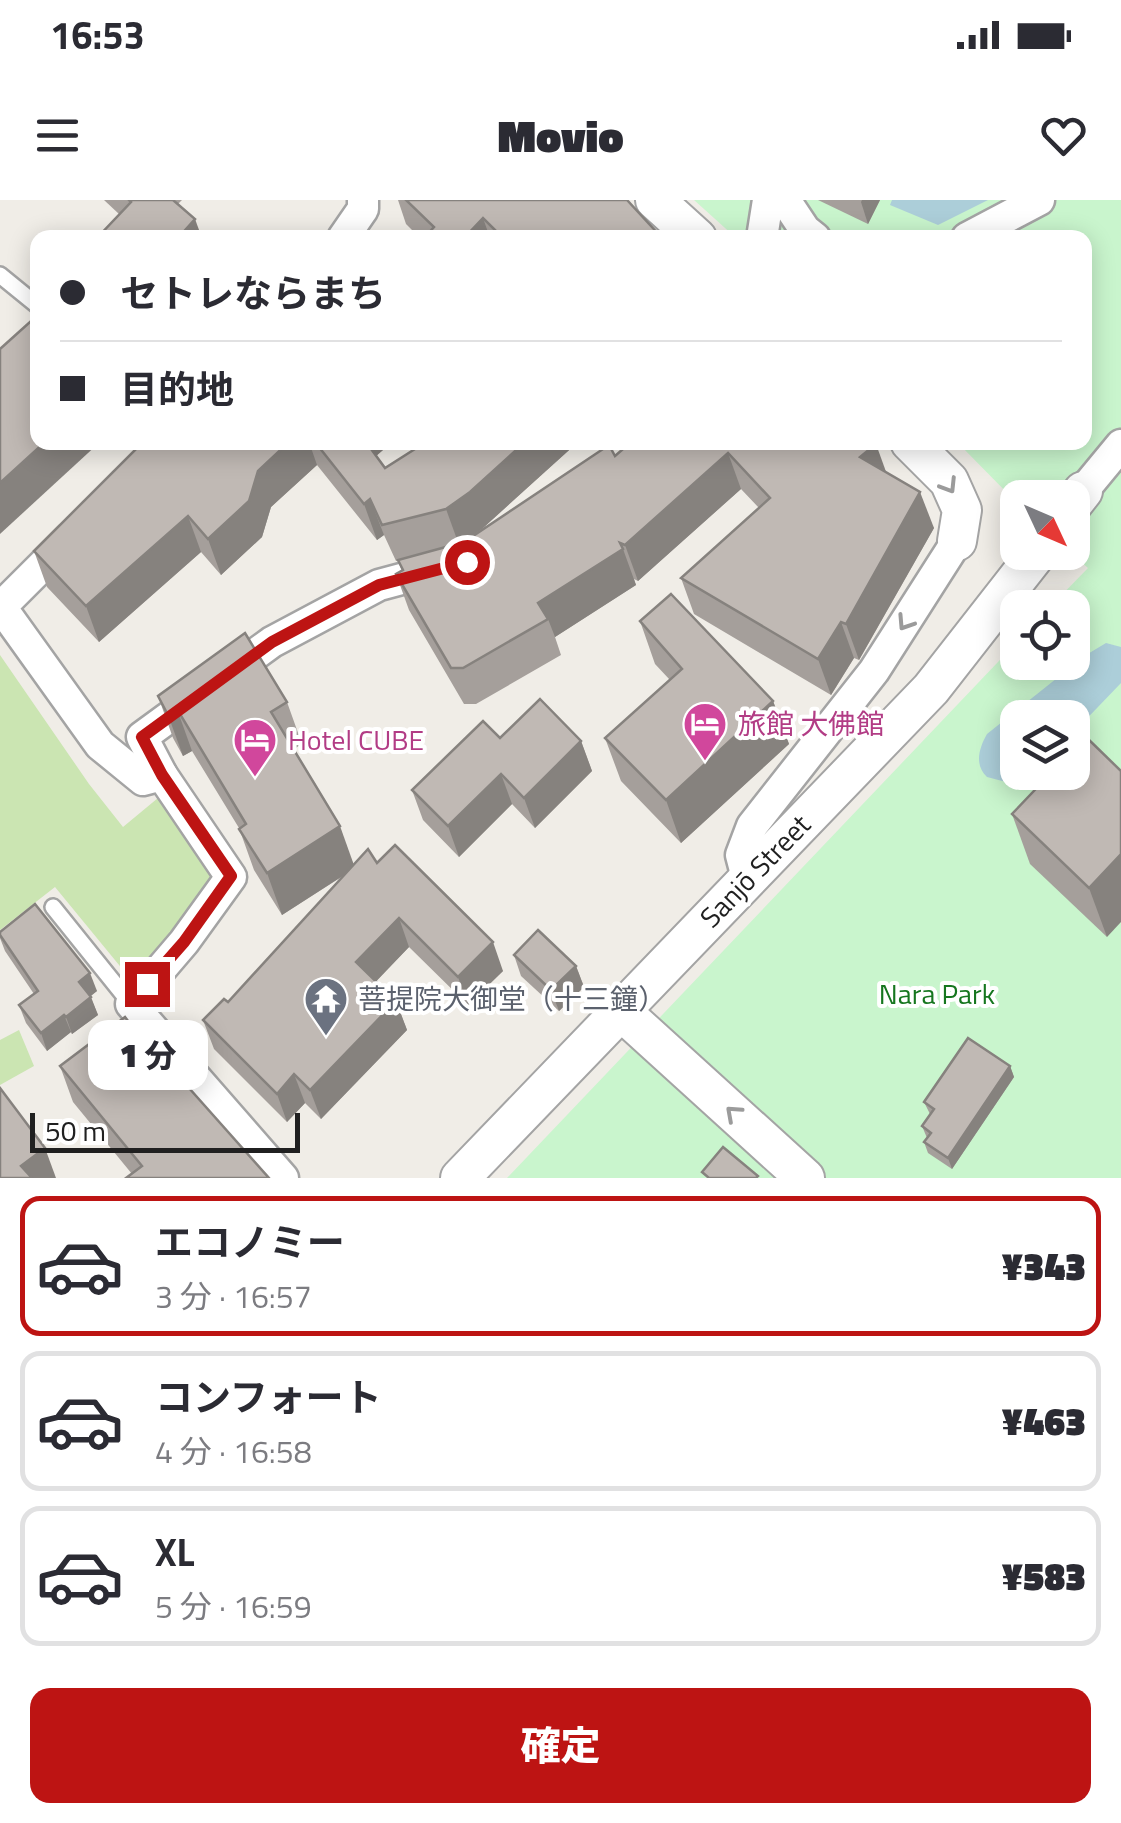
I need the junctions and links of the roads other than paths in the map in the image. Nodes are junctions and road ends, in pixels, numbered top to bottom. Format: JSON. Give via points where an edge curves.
{"nodes":[{"id":1,"x":363,"y":200,"type":"edge"},
{"id":2,"x":655,"y":200,"type":"edge"},
{"id":3,"x":768,"y":200,"type":"edge"},
{"id":4,"x":785,"y":200,"type":"edge"},
{"id":5,"x":1039,"y":200,"type":"edge"},
{"id":6,"x":349,"y":230,"type":"edge"},
{"id":7,"x":688,"y":230,"type":"edge"},
{"id":8,"x":763,"y":230,"type":"edge"},
{"id":9,"x":805,"y":230,"type":"edge"},
{"id":10,"x":982,"y":230,"type":"edge"},
{"id":11,"x":0,"y":275,"type":"edge"},
{"id":12,"x":30,"y":299,"type":"edge"},
{"id":13,"x":1121,"y":444,"type":"edge"},
{"id":14,"x":918,"y":450,"type":"edge"},
{"id":15,"x":1090,"y":483,"type":"edge"},
{"id":16,"x":83,"y":525,"type":"edge"},
{"id":17,"x":957,"y":541,"type":"joint"},
{"id":18,"x":467,"y":562,"type":"edge"},
{"id":19,"x":1024,"y":570,"type":"edge"},
{"id":20,"x":162,"y":775,"type":"junction"},
{"id":21,"x":747,"y":878,"type":"junction"},
{"id":22,"x":53,"y":907,"type":"dead end"},
{"id":23,"x":132,"y":1004,"type":"junction"},
{"id":24,"x":620,"y":1012,"type":"junction"},
{"id":25,"x":283,"y":1178,"type":"edge"},
{"id":26,"x":460,"y":1178,"type":"edge"},
{"id":27,"x":805,"y":1178,"type":"edge"}],
"edges":[{"from":1,"to":6,"type":"street"},
{"from":2,"to":7,"type":"street"},
{"from":3,"to":8,"type":"street"},
{"from":4,"to":9,"type":"street"},
{"from":5,"to":10,"type":"street"},
{"from":11,"to":12,"type":"lane"},
{"from":13,"to":15,"type":"street"},
{"from":14,"to":17,"type":"street","one_way":true,"via":[[949,480],[962,510]]},
{"from":16,"to":20,"type":"street","via":[[1,607],[100,745],[143,780]]},
{"from":17,"to":21,"type":"street","one_way":true,"via":[[874,671],[752,826],[741,855]]},
{"from":18,"to":20,"type":"street","via":[[379,585],[272,642],[142,737]]},
{"from":19,"to":21,"type":"street","name":"Sanjō Street","via":[[930,690]]},
{"from":20,"to":23,"type":"street","via":[[231,876]]},
{"from":21,"to":24,"type":"street","name":"Sanjō Street"},
{"from":22,"to":23,"type":"lane"},
{"from":23,"to":25,"type":"street"},
{"from":24,"to":26,"type":"street","name":"Sanjō Street"},
{"from":27,"to":24,"type":"street","one_way":true}]}
